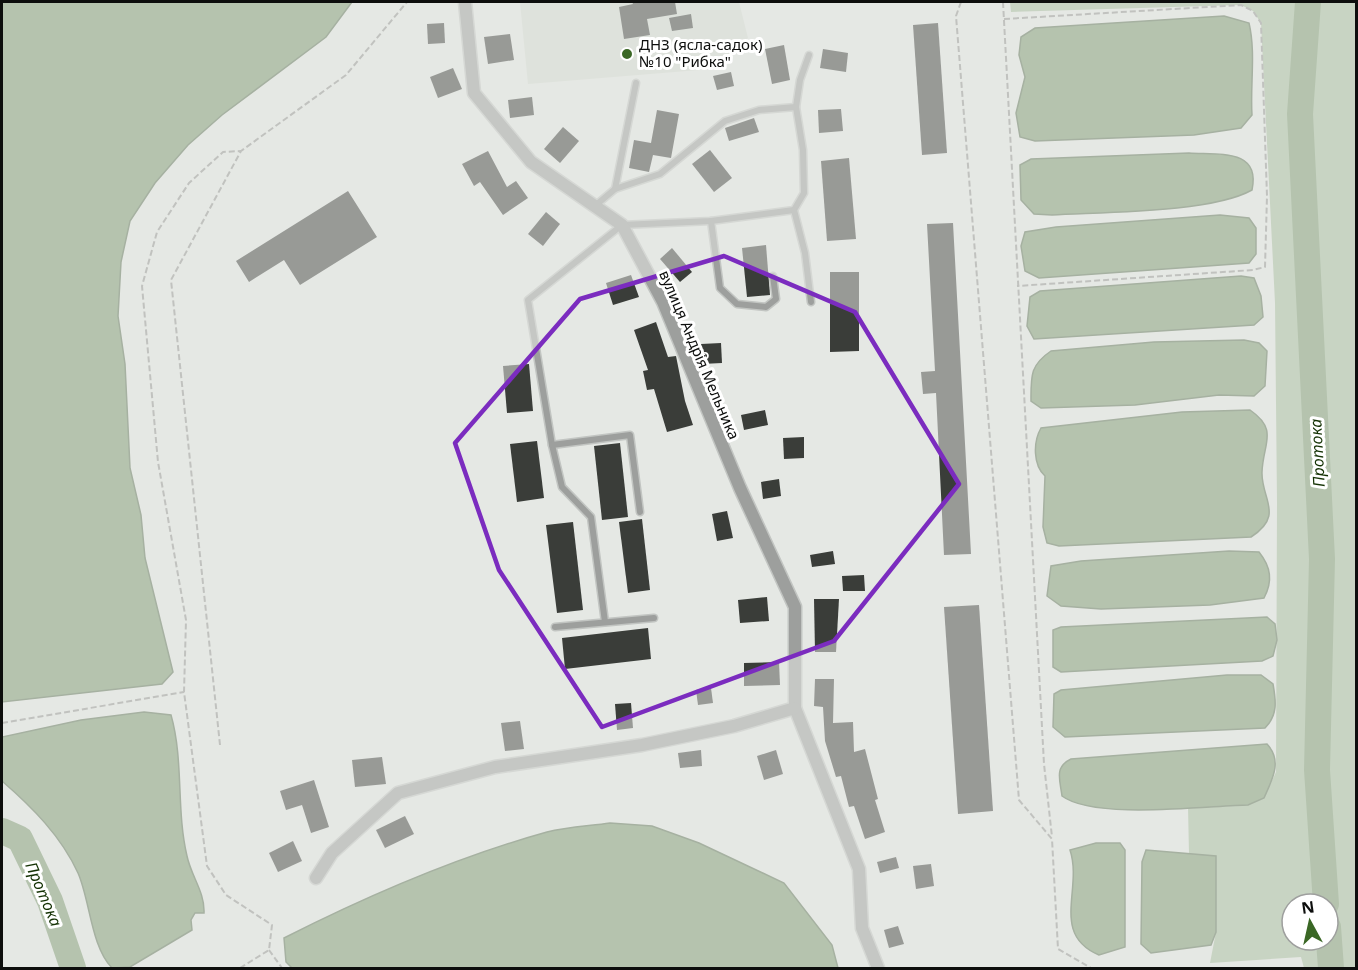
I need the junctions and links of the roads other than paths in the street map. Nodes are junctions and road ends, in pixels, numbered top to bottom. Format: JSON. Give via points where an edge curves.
{"nodes":[{"id":1,"x":465,"y":2,"type":"edge"},
{"id":2,"x":809,"y":54,"type":"dead end"},
{"id":3,"x":636,"y":83,"type":"dead end"},
{"id":4,"x":796,"y":107,"type":"junction"},
{"id":5,"x":615,"y":189,"type":"junction"},
{"id":6,"x":596,"y":205,"type":"junction"},
{"id":7,"x":794,"y":210,"type":"junction"},
{"id":8,"x":711,"y":221,"type":"junction"},
{"id":9,"x":622,"y":225,"type":"junction"},
{"id":10,"x":773,"y":276,"type":"dead end"},
{"id":11,"x":811,"y":302,"type":"dead end"},
{"id":12,"x":552,"y":446,"type":"junction"},
{"id":13,"x":640,"y":512,"type":"dead end"},
{"id":14,"x":654,"y":618,"type":"dead end"},
{"id":15,"x":605,"y":622,"type":"junction"},
{"id":16,"x":555,"y":627,"type":"dead end"},
{"id":17,"x":795,"y":708,"type":"junction"},
{"id":18,"x":316,"y":878,"type":"dead end"},
{"id":19,"x":878,"y":969,"type":"edge"}],
"edges":[{"from":1,"to":6,"type":"street","name":"вулиця Андрія Мельника","via":[[474,93],[531,162]]},
{"from":2,"to":4,"type":"lane"},
{"from":3,"to":5,"type":"lane"},
{"from":4,"to":5,"type":"lane","via":[[759,110],[725,121],[660,174]]},
{"from":4,"to":7,"type":"lane","via":[[804,193]]},
{"from":5,"to":6,"type":"lane"},
{"from":6,"to":9,"type":"street","name":"вулиця Андрія Мельника"},
{"from":7,"to":8,"type":"lane"},
{"from":7,"to":11,"type":"lane","via":[[805,253]]},
{"from":8,"to":9,"type":"lane"},
{"from":8,"to":10,"type":"lane","via":[[720,288],[737,304],[766,307],[776,299]]},
{"from":9,"to":12,"type":"lane","via":[[528,300]]},
{"from":9,"to":17,"type":"street","name":"вулиця Андрія Мельника","via":[[663,302],[740,488],[795,607]]},
{"from":12,"to":13,"type":"lane","via":[[630,435]]},
{"from":12,"to":15,"type":"lane","via":[[562,487],[591,517]]},
{"from":14,"to":15,"type":"lane"},
{"from":15,"to":16,"type":"lane"},
{"from":17,"to":18,"type":"street","via":[[653,743],[495,767],[398,794],[332,853]]},
{"from":17,"to":19,"type":"street","name":"вулиця Андрія Мельника","via":[[859,869],[862,928]]}]}
